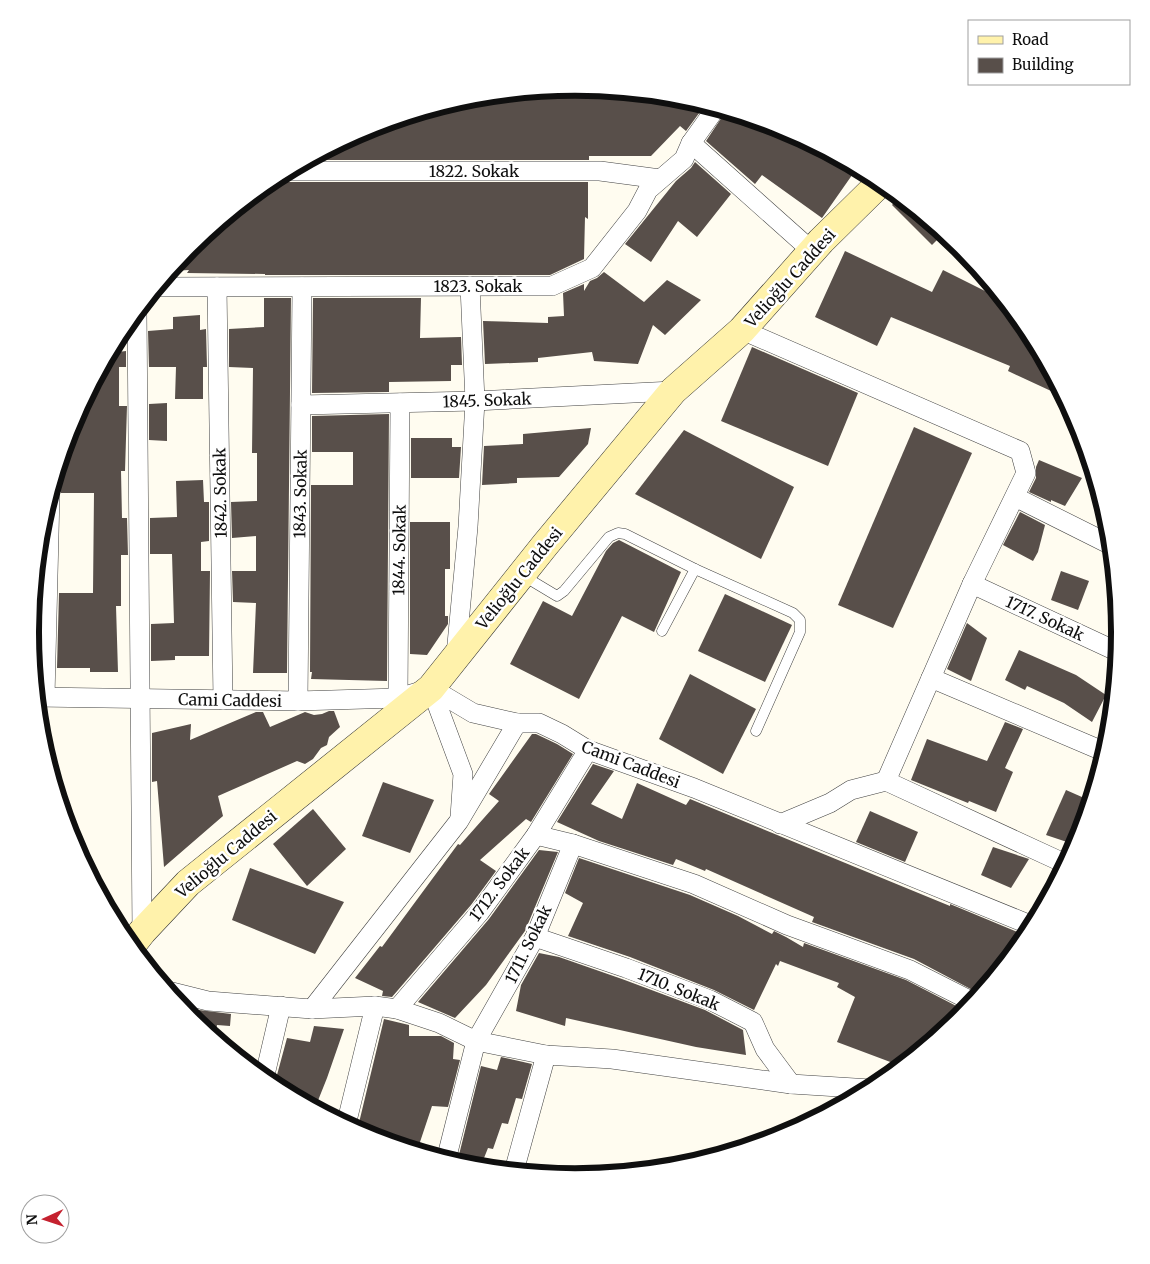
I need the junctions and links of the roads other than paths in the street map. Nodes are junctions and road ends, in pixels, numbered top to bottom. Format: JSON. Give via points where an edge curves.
{"nodes":[{"id":1,"x":712,"y":114,"type":"edge"},
{"id":2,"x":691,"y":143,"type":"junction"},
{"id":3,"x":302,"y":171,"type":"edge"},
{"id":4,"x":660,"y":179,"type":"junction"},
{"id":5,"x":875,"y":188,"type":"edge"},
{"id":6,"x":812,"y":251,"type":"junction"},
{"id":7,"x":470,"y":286,"type":"junction"},
{"id":8,"x":165,"y":287,"type":"edge"},
{"id":9,"x":217,"y":287,"type":"junction"},
{"id":10,"x":302,"y":287,"type":"junction"},
{"id":11,"x":137,"y":323,"type":"edge"},
{"id":12,"x":742,"y":330,"type":"junction"},
{"id":13,"x":673,"y":391,"type":"junction"},
{"id":14,"x":475,"y":401,"type":"junction"},
{"id":15,"x":400,"y":402,"type":"junction"},
{"id":16,"x":301,"y":405,"type":"junction"},
{"id":17,"x":1015,"y":497,"type":"junction"},
{"id":18,"x":48,"y":531,"type":"edge"},
{"id":19,"x":1103,"y":541,"type":"edge"},
{"id":20,"x":695,"y":569,"type":"junction"},
{"id":21,"x":522,"y":575,"type":"junction"},
{"id":22,"x":972,"y":584,"type":"junction"},
{"id":23,"x":662,"y":631,"type":"dead end"},
{"id":24,"x":1111,"y":649,"type":"edge"},
{"id":25,"x":456,"y":655,"type":"junction"},
{"id":26,"x":931,"y":678,"type":"junction"},
{"id":27,"x":42,"y":685,"type":"edge"},
{"id":28,"x":432,"y":688,"type":"junction"},
{"id":29,"x":43,"y":697,"type":"edge"},
{"id":30,"x":398,"y":698,"type":"junction"},
{"id":31,"x":140,"y":699,"type":"junction"},
{"id":32,"x":223,"y":700,"type":"junction"},
{"id":33,"x":298,"y":701,"type":"junction"},
{"id":34,"x":517,"y":723,"type":"junction"},
{"id":35,"x":756,"y":732,"type":"dead end"},
{"id":36,"x":1098,"y":749,"type":"edge"},
{"id":37,"x":588,"y":750,"type":"junction"},
{"id":38,"x":886,"y":781,"type":"junction"},
{"id":39,"x":460,"y":821,"type":"junction"},
{"id":40,"x":780,"y":824,"type":"junction"},
{"id":41,"x":536,"y":835,"type":"junction"},
{"id":42,"x":573,"y":844,"type":"junction"},
{"id":43,"x":1059,"y":861,"type":"edge"},
{"id":44,"x":1025,"y":923,"type":"edge"},
{"id":45,"x":535,"y":938,"type":"junction"},
{"id":46,"x":137,"y":939,"type":"edge"},
{"id":47,"x":966,"y":998,"type":"edge"},
{"id":48,"x":189,"y":1004,"type":"edge"},
{"id":49,"x":281,"y":1006,"type":"junction"},
{"id":50,"x":375,"y":1006,"type":"junction"},
{"id":51,"x":312,"y":1009,"type":"junction"},
{"id":52,"x":397,"y":1009,"type":"junction"},
{"id":53,"x":476,"y":1041,"type":"junction"},
{"id":54,"x":546,"y":1055,"type":"junction"},
{"id":55,"x":266,"y":1070,"type":"edge"},
{"id":56,"x":791,"y":1084,"type":"junction"},
{"id":57,"x":854,"y":1089,"type":"edge"},
{"id":58,"x":348,"y":1117,"type":"edge"},
{"id":59,"x":448,"y":1153,"type":"edge"},
{"id":60,"x":516,"y":1165,"type":"edge"}],
"edges":[{"from":1,"to":2,"type":"street","name":"1823. Sokak"},
{"from":2,"to":4,"type":"street","name":"1823. Sokak","via":[[684,160]]},
{"from":2,"to":6,"type":"street"},
{"from":3,"to":4,"type":"street","name":"1822. Sokak","via":[[600,171]]},
{"from":4,"to":7,"type":"street","name":"1823. Sokak","via":[[648,190],[638,211],[592,268],[552,286]]},
{"from":5,"to":6,"type":"street","name":"Velioğlu Caddesi"},
{"from":6,"to":12,"type":"street","name":"Velioğlu Caddesi"},
{"from":7,"to":10,"type":"street","name":"1823. Sokak"},
{"from":7,"to":14,"type":"street"},
{"from":8,"to":9,"type":"street","name":"1823. Sokak"},
{"from":9,"to":10,"type":"street","name":"1823. Sokak"},
{"from":9,"to":32,"type":"street","name":"1842. Sokak"},
{"from":10,"to":16,"type":"street","name":"1843. Sokak"},
{"from":11,"to":31,"type":"street"},
{"from":12,"to":13,"type":"street","name":"Velioğlu Caddesi"},
{"from":12,"to":17,"type":"street","via":[[1020,451],[1026,473]]},
{"from":13,"to":14,"type":"street","name":"1845. Sokak"},
{"from":13,"to":21,"type":"street","name":"Velioğlu Caddesi"},
{"from":14,"to":15,"type":"street","name":"1845. Sokak"},
{"from":14,"to":25,"type":"street"},
{"from":15,"to":16,"type":"street","name":"1845. Sokak"},
{"from":15,"to":30,"type":"street","name":"1844. Sokak"},
{"from":16,"to":33,"type":"street","name":"1843. Sokak"},
{"from":17,"to":19,"type":"street"},
{"from":17,"to":22,"type":"street"},
{"from":18,"to":27,"type":"street"},
{"from":20,"to":21,"type":"lane","via":[[618,533],[609,537],[564,592],[557,596]]},
{"from":20,"to":23,"type":"lane"},
{"from":20,"to":35,"type":"lane","via":[[793,613],[800,620],[800,632]]},
{"from":21,"to":25,"type":"street","name":"Velioğlu Caddesi"},
{"from":22,"to":24,"type":"street","name":"1717. Sokak"},
{"from":22,"to":26,"type":"street"},
{"from":25,"to":28,"type":"street","name":"Velioğlu Caddesi"},
{"from":26,"to":36,"type":"street"},
{"from":26,"to":38,"type":"street"},
{"from":28,"to":30,"type":"street","name":"Cami Caddesi"},
{"from":28,"to":34,"type":"street","name":"Cami Caddesi","via":[[473,713]]},
{"from":28,"to":39,"type":"street","via":[[463,774]]},
{"from":28,"to":46,"type":"street","name":"Velioğlu Caddesi","via":[[188,883]]},
{"from":29,"to":31,"type":"street","name":"Cami Caddesi"},
{"from":30,"to":33,"type":"street","name":"Cami Caddesi"},
{"from":31,"to":32,"type":"street","name":"Cami Caddesi"},
{"from":31,"to":46,"type":"street"},
{"from":32,"to":33,"type":"street","name":"Cami Caddesi"},
{"from":34,"to":37,"type":"street","name":"Cami Caddesi","via":[[539,723]]},
{"from":34,"to":39,"type":"street"},
{"from":37,"to":40,"type":"street","name":"Cami Caddesi","via":[[694,788]]},
{"from":37,"to":41,"type":"street","name":"1712. Sokak"},
{"from":38,"to":40,"type":"street","via":[[851,790],[830,803]]},
{"from":38,"to":43,"type":"street"},
{"from":39,"to":51,"type":"street"},
{"from":40,"to":44,"type":"street","name":"Cami Caddesi"},
{"from":41,"to":42,"type":"street"},
{"from":41,"to":52,"type":"street","name":"1712. Sokak","via":[[480,912]]},
{"from":42,"to":45,"type":"street","name":"1711. Sokak"},
{"from":42,"to":47,"type":"street","via":[[694,884],[787,925],[910,970]]},
{"from":45,"to":53,"type":"street","name":"1711. Sokak"},
{"from":45,"to":56,"type":"street","name":"1710. Sokak","via":[[710,1000],[753,1022],[765,1049]]},
{"from":48,"to":49,"type":"street","via":[[208,1001]]},
{"from":49,"to":51,"type":"street"},
{"from":49,"to":55,"type":"street"},
{"from":50,"to":51,"type":"street"},
{"from":50,"to":52,"type":"street"},
{"from":50,"to":58,"type":"street"},
{"from":52,"to":53,"type":"street","via":[[440,1023]]},
{"from":53,"to":54,"type":"street"},
{"from":53,"to":59,"type":"street","name":"1711. Sokak"},
{"from":54,"to":56,"type":"street","via":[[612,1059]]},
{"from":54,"to":60,"type":"street"},
{"from":56,"to":57,"type":"street"}]}
